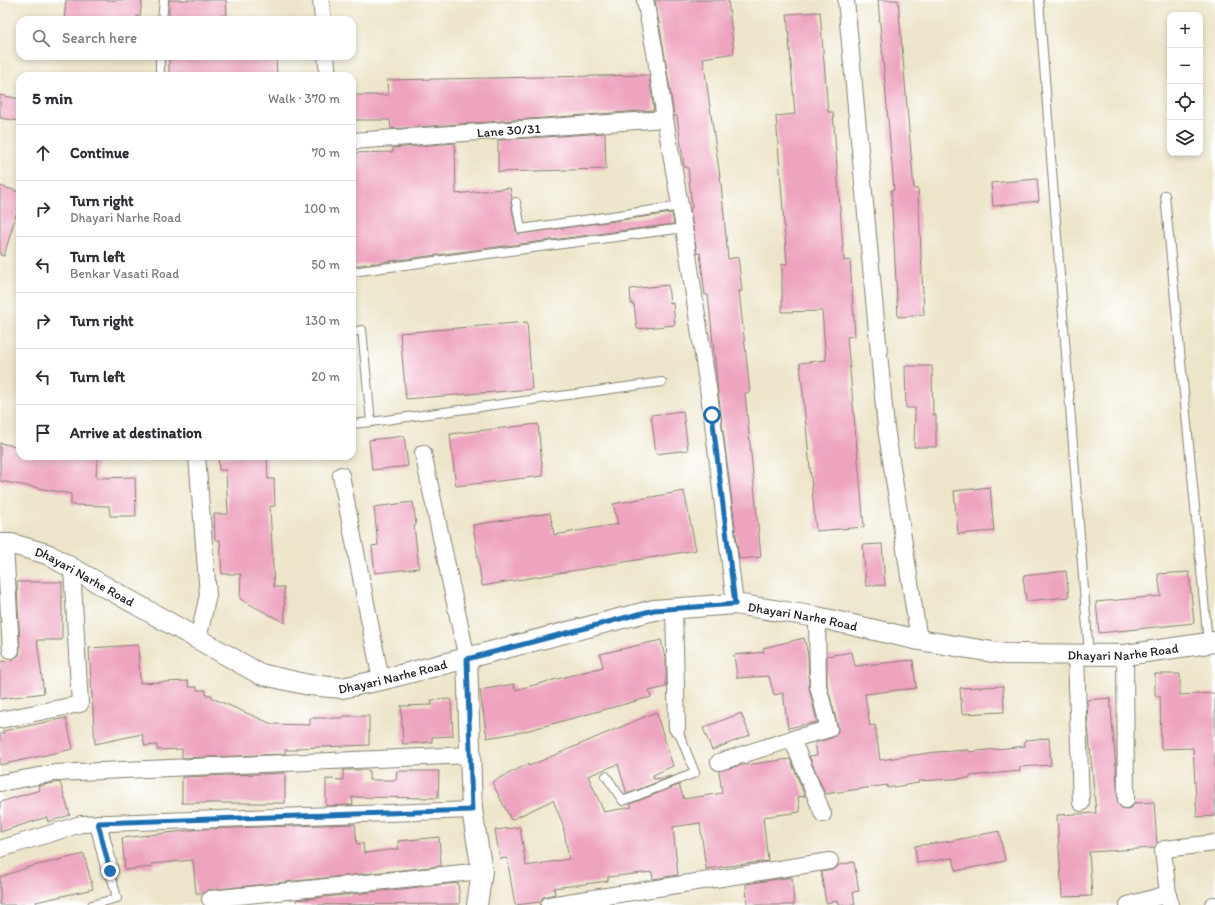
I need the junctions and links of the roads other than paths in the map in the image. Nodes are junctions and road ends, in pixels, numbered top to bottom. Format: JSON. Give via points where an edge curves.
{"nodes":[{"id":1,"x":164,"y":0,"type":"edge"},
{"id":2,"x":321,"y":0,"type":"edge"},
{"id":3,"x":645,"y":0,"type":"edge"},
{"id":4,"x":846,"y":0,"type":"edge"},
{"id":5,"x":1038,"y":0,"type":"edge"},
{"id":6,"x":162,"y":16,"type":"edge"},
{"id":7,"x":323,"y":16,"type":"edge"},
{"id":8,"x":160,"y":60,"type":"edge"},
{"id":9,"x":326,"y":60,"type":"edge"},
{"id":10,"x":160,"y":72,"type":"edge"},
{"id":11,"x":328,"y":72,"type":"edge"},
{"id":12,"x":665,"y":119,"type":"junction"},
{"id":13,"x":356,"y":141,"type":"edge"},
{"id":14,"x":1165,"y":195,"type":"dead end"},
{"id":15,"x":516,"y":202,"type":"dead end"},
{"id":16,"x":681,"y":206,"type":"junction"},
{"id":17,"x":684,"y":228,"type":"junction"},
{"id":18,"x":356,"y":271,"type":"edge"},
{"id":19,"x":356,"y":331,"type":"edge"},
{"id":20,"x":662,"y":382,"type":"dead end"},
{"id":21,"x":371,"y":422,"type":"junction"},
{"id":22,"x":356,"y":424,"type":"edge"},
{"id":23,"x":423,"y":453,"type":"dead end"},
{"id":24,"x":197,"y":460,"type":"edge"},
{"id":25,"x":341,"y":475,"type":"dead end"},
{"id":26,"x":2,"y":544,"type":"edge"},
{"id":27,"x":72,"y":568,"type":"junction"},
{"id":28,"x":735,"y":604,"type":"junction"},
{"id":29,"x":674,"y":608,"type":"junction"},
{"id":30,"x":817,"y":616,"type":"junction"},
{"id":31,"x":198,"y":639,"type":"junction"},
{"id":32,"x":919,"y":640,"type":"junction"},
{"id":33,"x":1211,"y":643,"type":"edge"},
{"id":34,"x":11,"y":650,"type":"dead end"},
{"id":35,"x":1082,"y":655,"type":"junction"},
{"id":36,"x":1125,"y":656,"type":"junction"},
{"id":37,"x":467,"y":659,"type":"junction"},
{"id":38,"x":381,"y":680,"type":"junction"},
{"id":39,"x":0,"y":720,"type":"edge"},
{"id":40,"x":677,"y":728,"type":"joint"},
{"id":41,"x":792,"y":739,"type":"junction"},
{"id":42,"x":470,"y":755,"type":"junction"},
{"id":43,"x":719,"y":762,"type":"dead end"},
{"id":44,"x":606,"y":776,"type":"dead end"},
{"id":45,"x":0,"y":783,"type":"edge"},
{"id":46,"x":1126,"y":800,"type":"dead end"},
{"id":47,"x":1082,"y":803,"type":"dead end"},
{"id":48,"x":472,"y":810,"type":"junction"},
{"id":49,"x":823,"y":814,"type":"dead end"},
{"id":50,"x":98,"y":823,"type":"junction"},
{"id":51,"x":1215,"y":843,"type":"edge"},
{"id":52,"x":0,"y":849,"type":"edge"},
{"id":53,"x":830,"y":860,"type":"dead end"},
{"id":54,"x":110,"y":871,"type":"joint"},
{"id":55,"x":482,"y":871,"type":"junction"},
{"id":56,"x":210,"y":899,"type":"dead end"},
{"id":57,"x":1169,"y":899,"type":"edge"},
{"id":58,"x":92,"y":905,"type":"edge"},
{"id":59,"x":477,"y":905,"type":"edge"},
{"id":60,"x":549,"y":905,"type":"edge"},
{"id":61,"x":1128,"y":905,"type":"edge"}],
"edges":[{"from":1,"to":6,"type":"lane"},
{"from":2,"to":7,"type":"street"},
{"from":3,"to":12,"type":"street"},
{"from":4,"to":32,"type":"street","via":[[886,428]]},
{"from":5,"to":35,"type":"lane"},
{"from":8,"to":10,"type":"lane"},
{"from":9,"to":11,"type":"street"},
{"from":12,"to":13,"type":"street","name":"Lane 30/31"},
{"from":12,"to":16,"type":"street"},
{"from":14,"to":33,"type":"lane"},
{"from":15,"to":16,"type":"lane","via":[[520,230]]},
{"from":16,"to":17,"type":"street"},
{"from":17,"to":18,"type":"lane"},
{"from":17,"to":28,"type":"street","via":[[712,415]]},
{"from":19,"to":21,"type":"lane","via":[[362,330]]},
{"from":20,"to":21,"type":"lane"},
{"from":21,"to":22,"type":"lane"},
{"from":23,"to":37,"type":"street"},
{"from":24,"to":31,"type":"street","via":[[208,595]]},
{"from":25,"to":38,"type":"street"},
{"from":26,"to":27,"type":"street","name":"Dhayari Narhe Road","via":[[12,544],[47,554]]},
{"from":26,"to":34,"type":"street"},
{"from":27,"to":31,"type":"street","name":"Dhayari Narhe Road"},
{"from":27,"to":39,"type":"street","via":[[80,704]]},
{"from":28,"to":29,"type":"street","name":"Dhayari Narhe Road"},
{"from":28,"to":30,"type":"street","name":"Dhayari Narhe Road"},
{"from":29,"to":37,"type":"street","name":"Dhayari Narhe Road","via":[[654,610]]},
{"from":29,"to":40,"type":"street"},
{"from":30,"to":32,"type":"street","name":"Dhayari Narhe Road"},
{"from":30,"to":41,"type":"street","via":[[818,686],[829,729]]},
{"from":31,"to":38,"type":"street","name":"Dhayari Narhe Road","via":[[267,676],[309,685],[342,688]]},
{"from":32,"to":35,"type":"street","name":"Dhayari Narhe Road","via":[[1005,654]]},
{"from":33,"to":36,"type":"street","name":"Dhayari Narhe Road"},
{"from":35,"to":36,"type":"street","name":"Dhayari Narhe Road"},
{"from":35,"to":47,"type":"street"},
{"from":36,"to":46,"type":"street"},
{"from":37,"to":38,"type":"street","name":"Dhayari Narhe Road"},
{"from":37,"to":42,"type":"street"},
{"from":40,"to":44,"type":"lane","via":[[695,773],[623,801]]},
{"from":41,"to":43,"type":"street"},
{"from":41,"to":49,"type":"street"},
{"from":42,"to":45,"type":"street","via":[[55,773]]},
{"from":42,"to":48,"type":"street"},
{"from":48,"to":50,"type":"street"},
{"from":48,"to":55,"type":"street"},
{"from":50,"to":52,"type":"street","via":[[81,824]]},
{"from":50,"to":54,"type":"street"},
{"from":51,"to":57,"type":"street","via":[[1163,850]]},
{"from":53,"to":60,"type":"street"},
{"from":54,"to":58,"type":"lane","via":[[118,898]]},
{"from":55,"to":56,"type":"street"},
{"from":55,"to":59,"type":"street"},
{"from":57,"to":61,"type":"street"}]}
